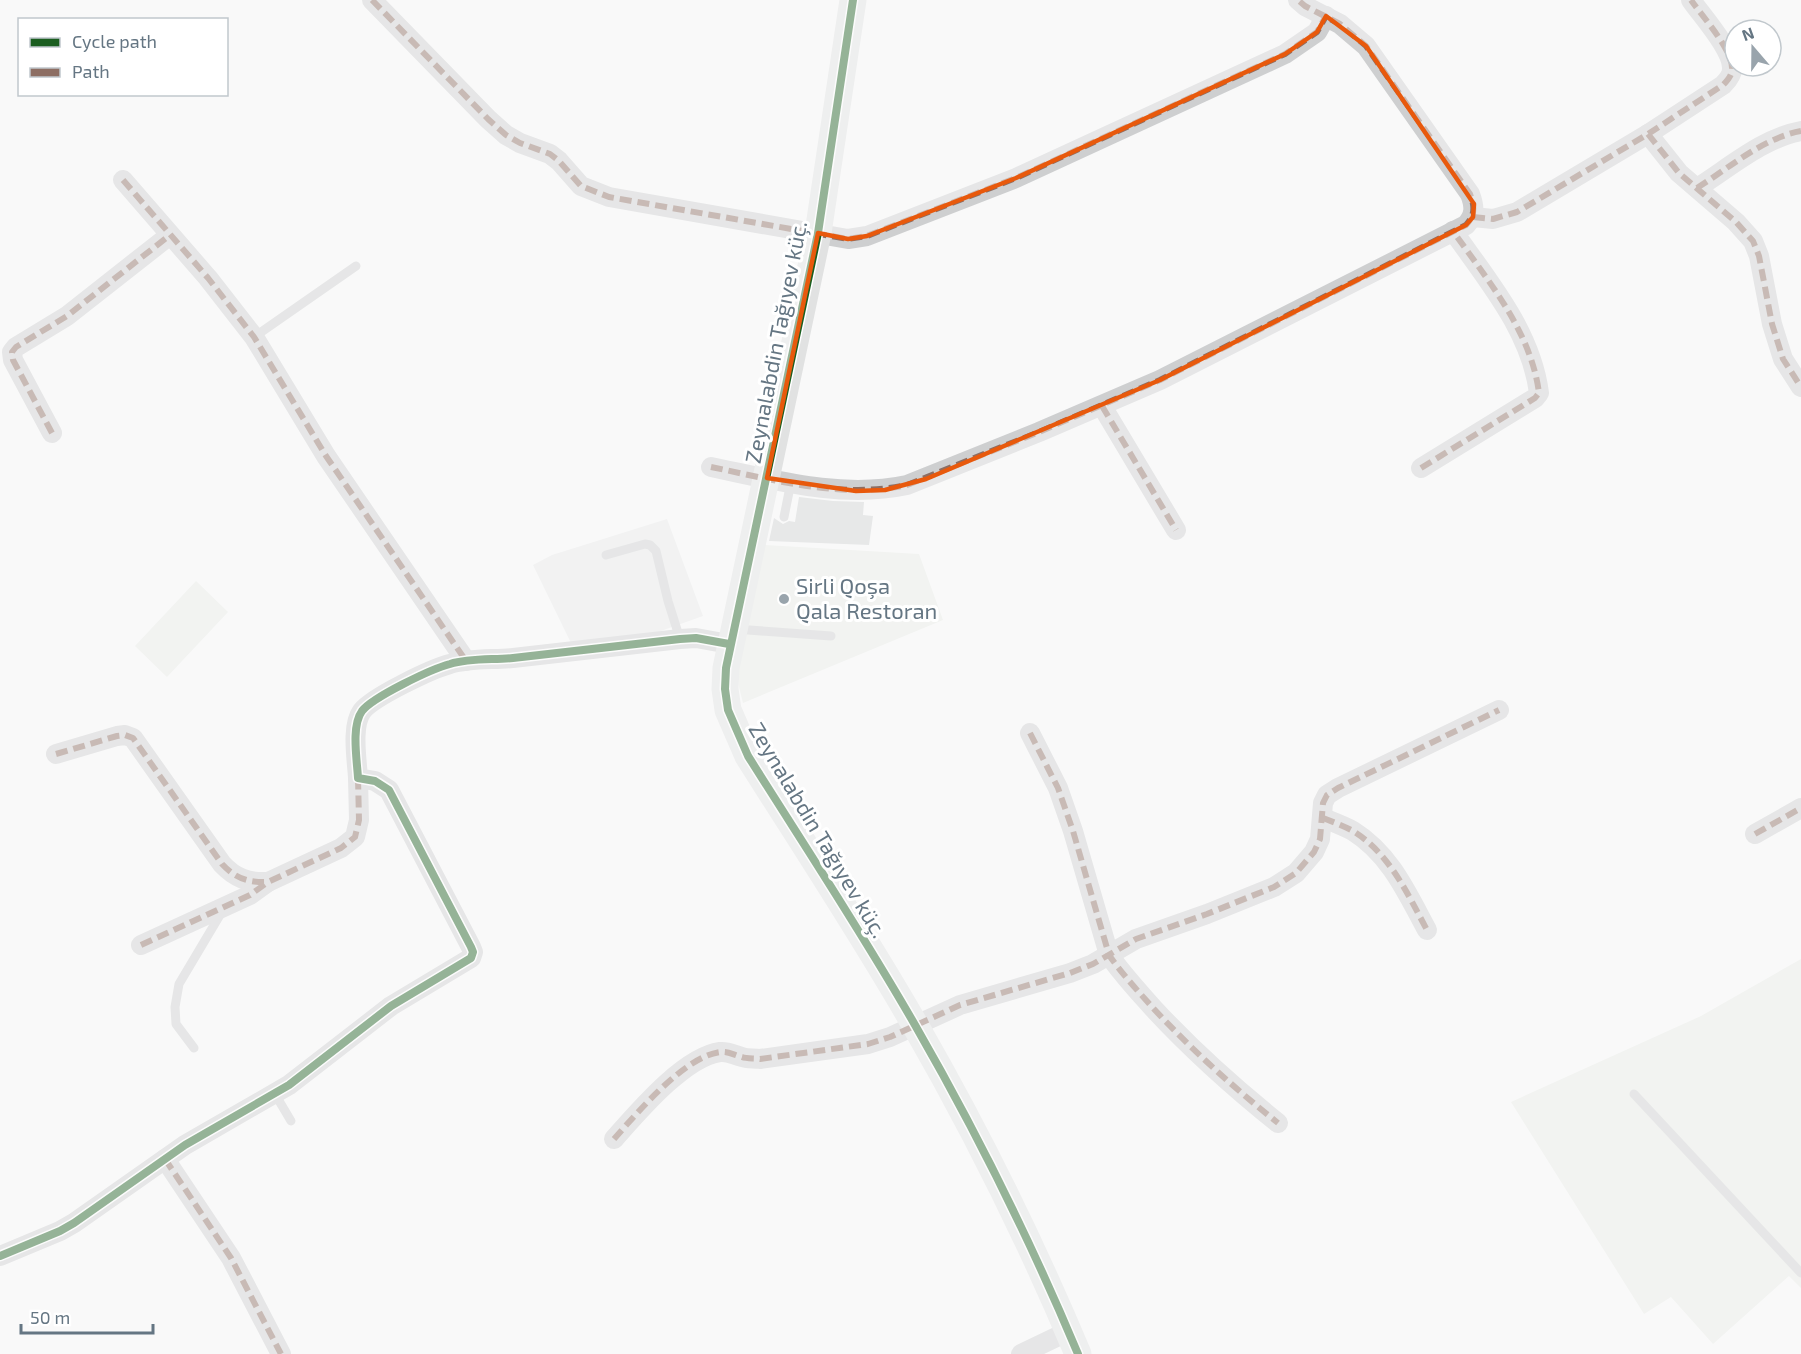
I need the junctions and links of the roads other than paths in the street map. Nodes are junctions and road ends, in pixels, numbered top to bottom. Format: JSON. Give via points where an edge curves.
{"nodes":[{"id":1,"x":372,"y":0,"type":"edge"},
{"id":2,"x":853,"y":0,"type":"edge"},
{"id":3,"x":1298,"y":0,"type":"edge"},
{"id":4,"x":1691,"y":0,"type":"edge"},
{"id":5,"x":1326,"y":16,"type":"junction"},
{"id":6,"x":1801,"y":131,"type":"edge"},
{"id":7,"x":1648,"y":134,"type":"junction"},
{"id":8,"x":123,"y":180,"type":"dead end"},
{"id":9,"x":1696,"y":188,"type":"junction"},
{"id":10,"x":1473,"y":217,"type":"junction"},
{"id":11,"x":1453,"y":231,"type":"junction"},
{"id":12,"x":818,"y":233,"type":"junction"},
{"id":13,"x":170,"y":234,"type":"junction"},
{"id":14,"x":356,"y":266,"type":"dead end"},
{"id":15,"x":254,"y":337,"type":"junction"},
{"id":16,"x":1801,"y":387,"type":"edge"},
{"id":17,"x":1102,"y":406,"type":"junction"},
{"id":18,"x":52,"y":432,"type":"dead end"},
{"id":19,"x":711,"y":467,"type":"dead end"},
{"id":20,"x":1421,"y":468,"type":"dead end"},
{"id":21,"x":779,"y":480,"type":"junction"},
{"id":22,"x":784,"y":518,"type":"dead end"},
{"id":23,"x":1176,"y":530,"type":"dead end"},
{"id":24,"x":606,"y":555,"type":"dead end"},
{"id":25,"x":831,"y":636,"type":"dead end"},
{"id":26,"x":731,"y":637,"type":"junction"},
{"id":27,"x":680,"y":639,"type":"junction"},
{"id":28,"x":466,"y":661,"type":"junction"},
{"id":29,"x":1499,"y":710,"type":"dead end"},
{"id":30,"x":1030,"y":733,"type":"dead end"},
{"id":31,"x":56,"y":754,"type":"dead end"},
{"id":32,"x":358,"y":778,"type":"junction"},
{"id":33,"x":1801,"y":808,"type":"edge"},
{"id":34,"x":1323,"y":818,"type":"junction"},
{"id":35,"x":1755,"y":834,"type":"dead end"},
{"id":36,"x":268,"y":882,"type":"junction"},
{"id":37,"x":226,"y":906,"type":"junction"},
{"id":38,"x":1427,"y":930,"type":"dead end"},
{"id":39,"x":141,"y":945,"type":"dead end"},
{"id":40,"x":1109,"y":955,"type":"junction"},
{"id":41,"x":915,"y":1025,"type":"junction"},
{"id":42,"x":194,"y":1048,"type":"dead end"},
{"id":43,"x":275,"y":1094,"type":"junction"},
{"id":44,"x":1634,"y":1094,"type":"dead end"},
{"id":45,"x":291,"y":1121,"type":"dead end"},
{"id":46,"x":1278,"y":1123,"type":"dead end"},
{"id":47,"x":614,"y":1139,"type":"dead end"},
{"id":48,"x":165,"y":1159,"type":"junction"},
{"id":49,"x":0,"y":1256,"type":"edge"},
{"id":50,"x":1801,"y":1273,"type":"edge"},
{"id":51,"x":1074,"y":1342,"type":"edge"},
{"id":52,"x":281,"y":1354,"type":"edge"},
{"id":53,"x":1021,"y":1354,"type":"edge"}],
"edges":[{"from":1,"to":12,"type":"street","via":[[488,119],[520,143],[560,161],[581,186],[609,197]]},
{"from":2,"to":12,"type":"street","name":"Zeynalabdin Tağıyev küç."},
{"from":3,"to":5,"type":"street"},
{"from":4,"to":7,"type":"street","via":[[1724,47],[1733,70],[1723,85]]},
{"from":5,"to":10,"type":"street","via":[[1366,46],[1470,194]]},
{"from":5,"to":12,"type":"street","via":[[1317,32],[1285,54],[1016,178],[867,236],[848,239]]},
{"from":6,"to":9,"type":"street","via":[[1769,142]]},
{"from":7,"to":9,"type":"street"},
{"from":7,"to":10,"type":"street","via":[[1517,212],[1492,219]]},
{"from":8,"to":13,"type":"street"},
{"from":9,"to":16,"type":"street","via":[[1754,241],[1783,359]]},
{"from":10,"to":11,"type":"street"},
{"from":11,"to":17,"type":"street"},
{"from":11,"to":20,"type":"street","via":[[1518,327],[1528,347],[1539,393]]},
{"from":12,"to":21,"type":"street","name":"Zeynalabdin Tağıyev küç."},
{"from":13,"to":15,"type":"street"},
{"from":13,"to":18,"type":"street","via":[[67,316],[12,352]]},
{"from":14,"to":15,"type":"lane"},
{"from":15,"to":28,"type":"street","via":[[326,456]]},
{"from":17,"to":21,"type":"street","via":[[885,490],[856,491]]},
{"from":17,"to":23,"type":"street"},
{"from":19,"to":21,"type":"street"},
{"from":21,"to":22,"type":"lane"},
{"from":21,"to":26,"type":"street","name":"Zeynalabdin Tağıyev küç."},
{"from":24,"to":27,"type":"lane","via":[[650,544],[656,551]]},
{"from":25,"to":26,"type":"lane"},
{"from":26,"to":27,"type":"street"},
{"from":26,"to":41,"type":"street","name":"Zeynalabdin Tağıyev küç.","via":[[724,689],[736,732]]},
{"from":27,"to":28,"type":"street"},
{"from":28,"to":32,"type":"street","via":[[424,674],[362,712],[356,724]]},
{"from":29,"to":34,"type":"street","via":[[1338,788],[1323,803]]},
{"from":30,"to":40,"type":"street","via":[[1058,788]]},
{"from":31,"to":36,"type":"street","via":[[117,736],[133,738],[222,864],[238,878]]},
{"from":32,"to":36,"type":"street","via":[[359,820],[355,837],[341,848]]},
{"from":32,"to":43,"type":"street","via":[[375,781],[389,790],[473,952],[471,958],[392,1006]]},
{"from":33,"to":35,"type":"street"},
{"from":34,"to":38,"type":"street","via":[[1351,830],[1388,862]]},
{"from":34,"to":40,"type":"street","via":[[1314,852],[1296,873],[1274,887],[1124,944]]},
{"from":36,"to":37,"type":"street"},
{"from":37,"to":39,"type":"street"},
{"from":37,"to":42,"type":"lane","via":[[179,984],[176,1024]]},
{"from":40,"to":41,"type":"street","via":[[1070,973],[960,1005]]},
{"from":40,"to":46,"type":"street","via":[[1178,1035]]},
{"from":41,"to":47,"type":"street","via":[[868,1044],[829,1050],[760,1059],[728,1052],[705,1056],[645,1105]]},
{"from":41,"to":51,"type":"street","name":"Zeynalabdin Tağıyev küç.","via":[[1013,1211]]},
{"from":43,"to":45,"type":"lane"},
{"from":43,"to":48,"type":"street","via":[[203,1133]]},
{"from":44,"to":50,"type":"lane"},
{"from":48,"to":49,"type":"street","via":[[74,1223]]},
{"from":48,"to":52,"type":"street","via":[[231,1258]]},
{"from":51,"to":53,"type":"street"}]}
